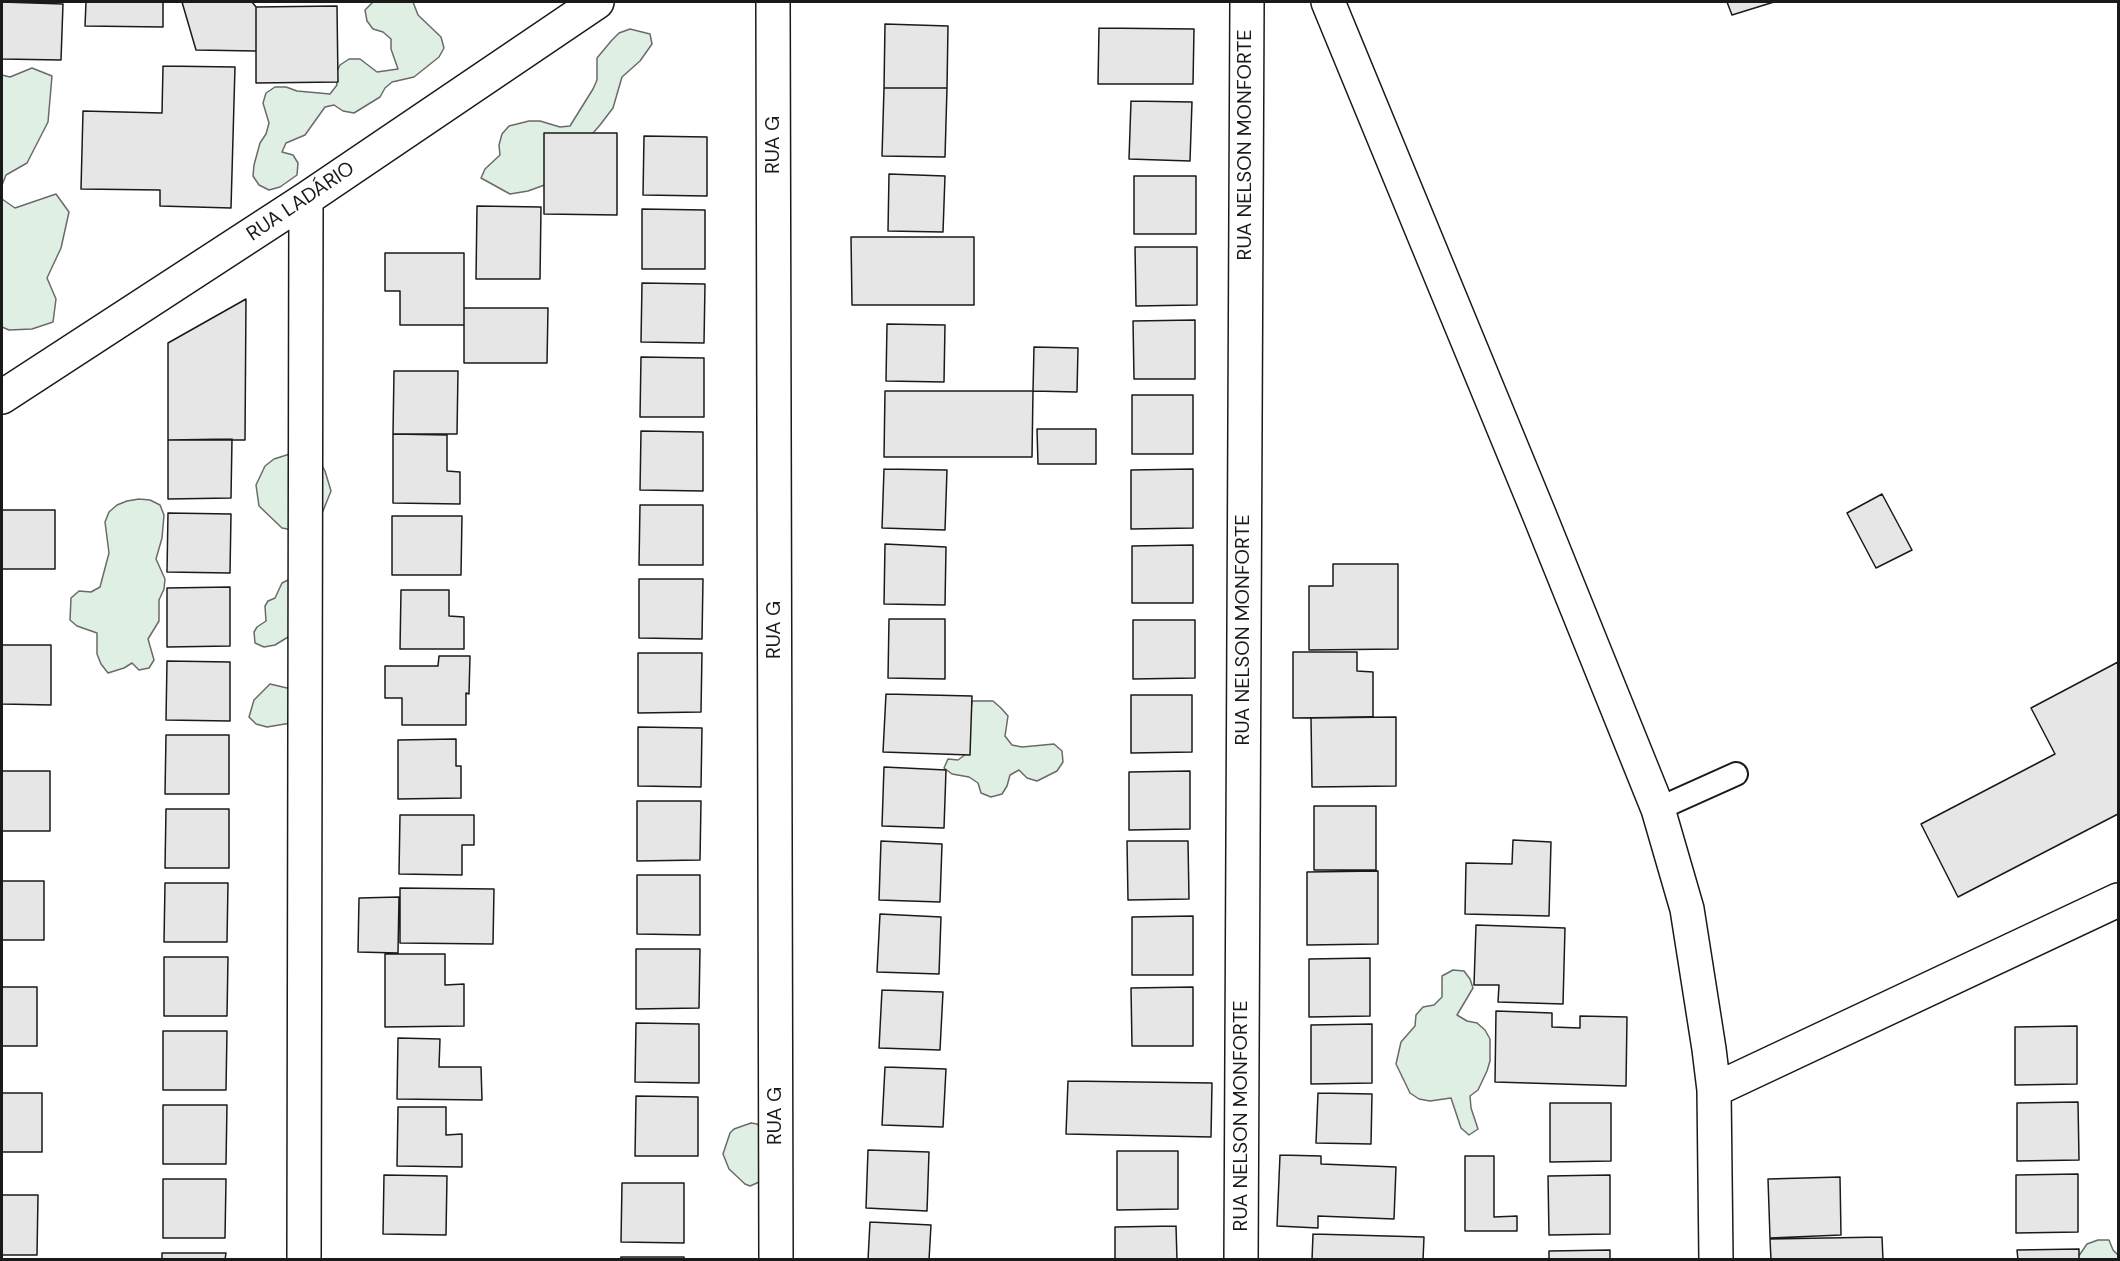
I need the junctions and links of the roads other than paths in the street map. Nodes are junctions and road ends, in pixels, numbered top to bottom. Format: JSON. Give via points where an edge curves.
{"nodes":[{"id":1,"x":597,"y":2,"type":"edge"},
{"id":2,"x":773,"y":2,"type":"edge"},
{"id":3,"x":1247,"y":2,"type":"edge"},
{"id":4,"x":1328,"y":2,"type":"edge"},
{"id":5,"x":306,"y":199,"type":"junction"},
{"id":6,"x":2,"y":397,"type":"edge"},
{"id":7,"x":1736,"y":774,"type":"dead end"},
{"id":8,"x":1658,"y":809,"type":"junction"},
{"id":9,"x":2118,"y":900,"type":"edge"},
{"id":10,"x":1714,"y":1090,"type":"junction"},
{"id":11,"x":304,"y":1260,"type":"edge"},
{"id":12,"x":776,"y":1260,"type":"edge"},
{"id":13,"x":1241,"y":1260,"type":"edge"},
{"id":14,"x":1716,"y":1260,"type":"edge"}],
"edges":[{"from":1,"to":5,"type":"street","name":"RUA LADÁRIO"},
{"from":2,"to":12,"type":"street","name":"RUA G"},
{"from":3,"to":13,"type":"street","name":"RUA NELSON MONFORTE"},
{"from":4,"to":8,"type":"street"},
{"from":5,"to":6,"type":"street","name":"RUA LADÁRIO"},
{"from":5,"to":11,"type":"street"},
{"from":7,"to":8,"type":"lane"},
{"from":8,"to":10,"type":"street","via":[[1687,909]]},
{"from":9,"to":10,"type":"street"},
{"from":10,"to":14,"type":"street"}]}
